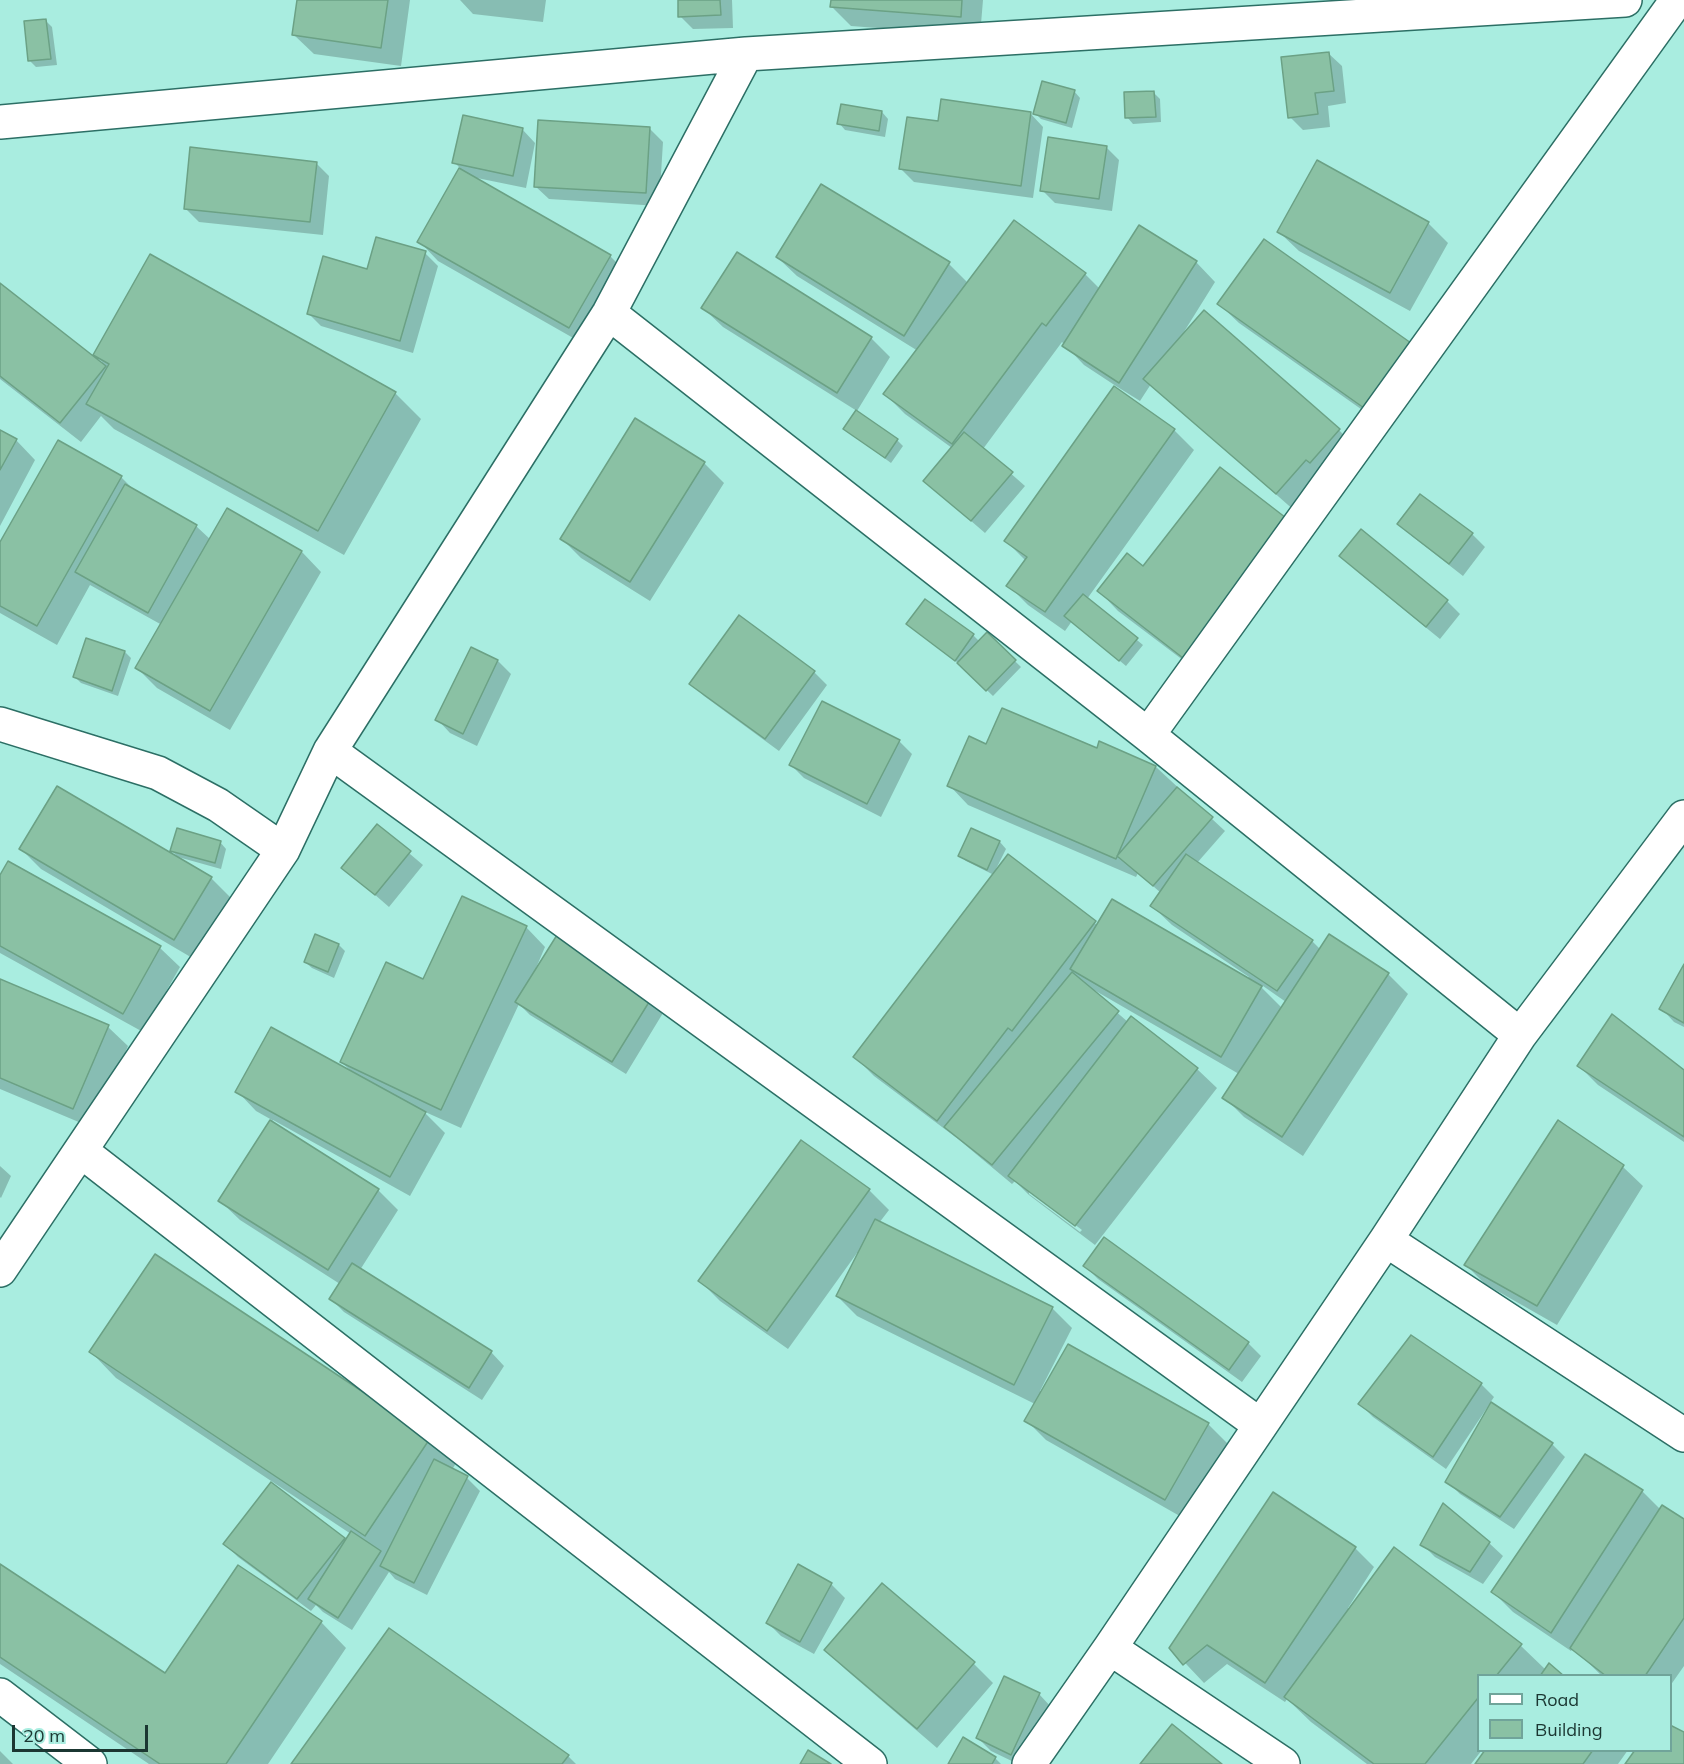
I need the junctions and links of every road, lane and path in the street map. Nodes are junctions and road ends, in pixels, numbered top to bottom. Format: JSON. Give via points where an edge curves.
{"nodes":[{"id":1,"x":1625,"y":0,"type":"edge"},
{"id":2,"x":1677,"y":0,"type":"edge"},
{"id":3,"x":746,"y":54,"type":"junction"},
{"id":4,"x":0,"y":122,"type":"edge"},
{"id":5,"x":609,"y":313,"type":"junction"},
{"id":6,"x":0,"y":724,"type":"edge"},
{"id":7,"x":1148,"y":735,"type":"junction"},
{"id":8,"x":330,"y":751,"type":"junction"},
{"id":9,"x":1679,"y":834,"type":"edge"},
{"id":10,"x":283,"y":850,"type":"junction"},
{"id":11,"x":1520,"y":1035,"type":"junction"},
{"id":12,"x":81,"y":1151,"type":"junction"},
{"id":13,"x":1386,"y":1240,"type":"junction"},
{"id":14,"x":4,"y":1258,"type":"edge"},
{"id":15,"x":1260,"y":1425,"type":"junction"},
{"id":16,"x":1684,"y":1435,"type":"edge"},
{"id":17,"x":1110,"y":1648,"type":"junction"},
{"id":18,"x":0,"y":1695,"type":"edge"},
{"id":19,"x":90,"y":1764,"type":"edge"},
{"id":20,"x":870,"y":1764,"type":"edge"},
{"id":21,"x":1029,"y":1764,"type":"edge"},
{"id":22,"x":1283,"y":1764,"type":"edge"}],
"edges":[{"from":1,"to":3,"type":"street"},
{"from":2,"to":7,"type":"street"},
{"from":3,"to":4,"type":"street"},
{"from":3,"to":5,"type":"street"},
{"from":5,"to":7,"type":"street"},
{"from":5,"to":8,"type":"street"},
{"from":6,"to":10,"type":"street","via":[[158,773],[218,804]]},
{"from":7,"to":11,"type":"street"},
{"from":8,"to":10,"type":"street"},
{"from":8,"to":15,"type":"street"},
{"from":9,"to":11,"type":"street"},
{"from":10,"to":12,"type":"street"},
{"from":11,"to":13,"type":"street"},
{"from":12,"to":14,"type":"street"},
{"from":12,"to":20,"type":"street"},
{"from":13,"to":15,"type":"street"},
{"from":13,"to":16,"type":"street"},
{"from":15,"to":17,"type":"street"},
{"from":17,"to":21,"type":"street"},
{"from":17,"to":22,"type":"street"},
{"from":18,"to":19,"type":"street"}]}
